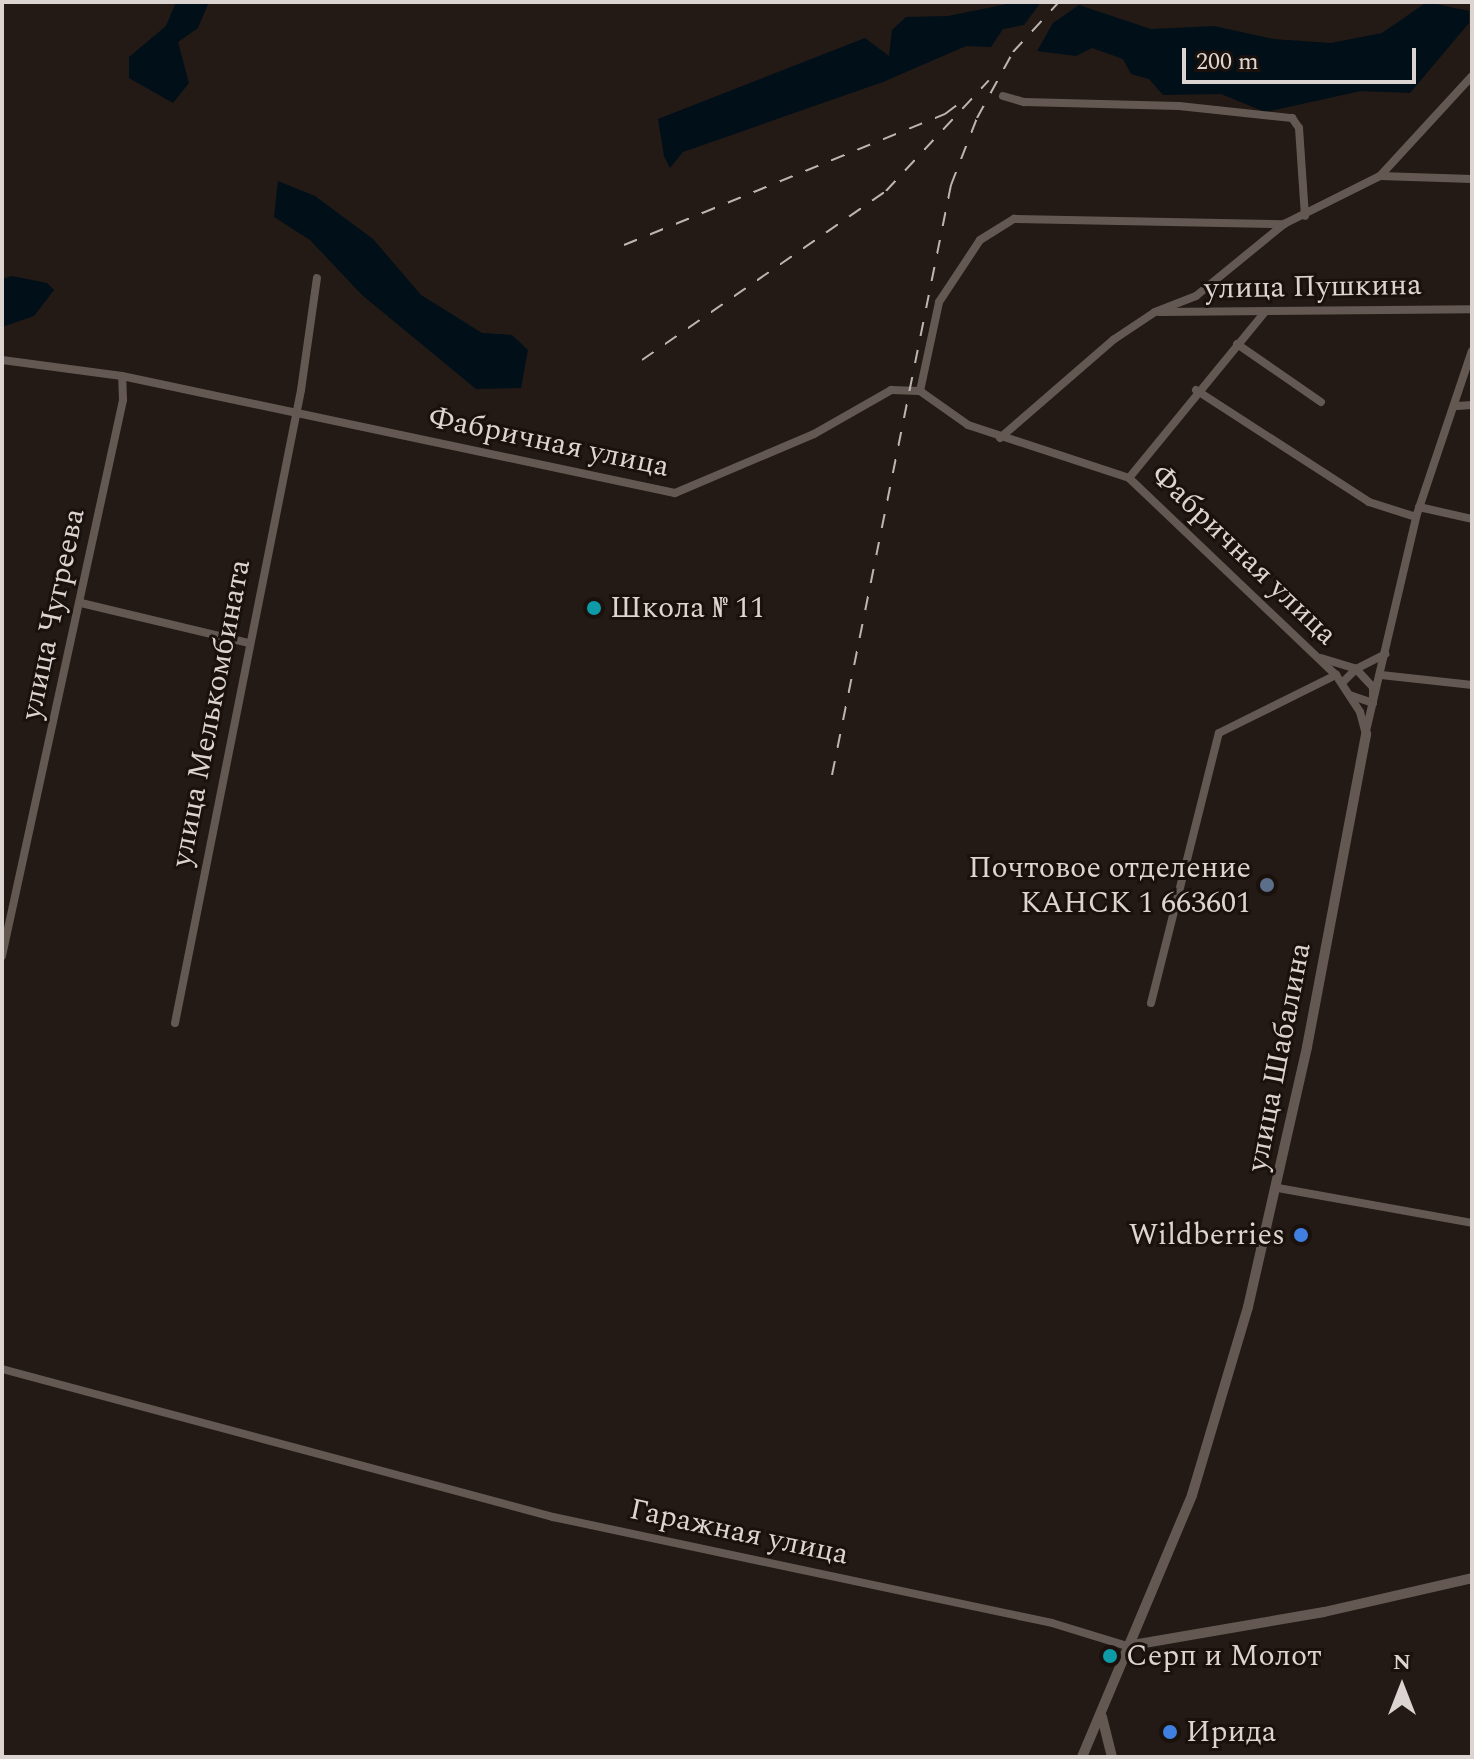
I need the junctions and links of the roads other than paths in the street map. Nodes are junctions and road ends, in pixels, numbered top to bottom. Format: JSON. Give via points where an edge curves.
{"nodes":[{"id":1,"x":1472,"y":76,"type":"edge"},
{"id":2,"x":1003,"y":96,"type":"dead end"},
{"id":3,"x":1380,"y":176,"type":"junction"},
{"id":4,"x":1472,"y":179,"type":"edge"},
{"id":5,"x":1305,"y":216,"type":"junction"},
{"id":6,"x":1284,"y":224,"type":"junction"},
{"id":7,"x":317,"y":278,"type":"dead end"},
{"id":8,"x":1472,"y":309,"type":"edge"},
{"id":9,"x":1155,"y":312,"type":"junction"},
{"id":10,"x":1264,"y":313,"type":"junction"},
{"id":11,"x":1237,"y":344,"type":"junction"},
{"id":12,"x":1472,"y":351,"type":"edge"},
{"id":13,"x":2,"y":360,"type":"edge"},
{"id":14,"x":122,"y":376,"type":"junction"},
{"id":15,"x":1196,"y":390,"type":"junction"},
{"id":16,"x":920,"y":391,"type":"junction"},
{"id":17,"x":1321,"y":402,"type":"dead end"},
{"id":18,"x":1472,"y":405,"type":"edge"},
{"id":19,"x":1457,"y":406,"type":"junction"},
{"id":20,"x":293,"y":412,"type":"junction"},
{"id":21,"x":1000,"y":438,"type":"junction"},
{"id":22,"x":1129,"y":478,"type":"junction"},
{"id":23,"x":1418,"y":512,"type":"junction"},
{"id":24,"x":1472,"y":519,"type":"edge"},
{"id":25,"x":81,"y":603,"type":"junction"},
{"id":26,"x":249,"y":643,"type":"junction"},
{"id":27,"x":1386,"y":653,"type":"junction"},
{"id":28,"x":1316,"y":657,"type":"junction"},
{"id":29,"x":1356,"y":669,"type":"junction"},
{"id":30,"x":1336,"y":675,"type":"junction"},
{"id":31,"x":1381,"y":675,"type":"junction"},
{"id":32,"x":1342,"y":683,"type":"junction"},
{"id":33,"x":1472,"y":685,"type":"edge"},
{"id":34,"x":1350,"y":695,"type":"junction"},
{"id":35,"x":1373,"y":703,"type":"junction"},
{"id":36,"x":1366,"y":734,"type":"junction"},
{"id":37,"x":2,"y":956,"type":"edge"},
{"id":38,"x":1151,"y":1003,"type":"dead end"},
{"id":39,"x":175,"y":1023,"type":"dead end"},
{"id":40,"x":1278,"y":1188,"type":"junction"},
{"id":41,"x":1472,"y":1223,"type":"edge"},
{"id":42,"x":2,"y":1369,"type":"edge"},
{"id":43,"x":1472,"y":1578,"type":"edge"},
{"id":44,"x":1127,"y":1646,"type":"junction"},
{"id":45,"x":1101,"y":1710,"type":"junction"},
{"id":46,"x":1082,"y":1757,"type":"edge"},
{"id":47,"x":1112,"y":1757,"type":"edge"}],
"edges":[{"from":1,"to":3,"type":"street"},
{"from":2,"to":5,"type":"street","via":[[1024,102],[1179,106],[1292,118],[1299,128]]},
{"from":3,"to":4,"type":"street"},
{"from":3,"to":5,"type":"street"},
{"from":5,"to":6,"type":"street"},
{"from":6,"to":9,"type":"street","via":[[1196,296]]},
{"from":6,"to":16,"type":"street","via":[[1028,216],[1000,225],[980,240],[932,317]]},
{"from":7,"to":20,"type":"street","name":"улица Мелькомбината"},
{"from":8,"to":10,"type":"street","name":"улица Пушкина"},
{"from":9,"to":10,"type":"street","name":"улица Пушкина"},
{"from":9,"to":21,"type":"street","via":[[1113,340]]},
{"from":10,"to":11,"type":"street"},
{"from":11,"to":15,"type":"street"},
{"from":11,"to":17,"type":"street"},
{"from":12,"to":19,"type":"street","name":"улица Шабалина"},
{"from":13,"to":14,"type":"street","name":"Фабричная улица"},
{"from":14,"to":20,"type":"street","name":"Фабричная улица"},
{"from":14,"to":25,"type":"street","name":"улица Чугреева","via":[[123,400]]},
{"from":15,"to":22,"type":"street"},
{"from":15,"to":23,"type":"street","via":[[1369,502]]},
{"from":16,"to":20,"type":"street","name":"Фабричная улица","via":[[891,390],[814,434],[675,493]]},
{"from":16,"to":21,"type":"street","name":"Фабричная улица","via":[[961,421]]},
{"from":18,"to":19,"type":"street"},
{"from":19,"to":23,"type":"street","name":"улица Шабалина"},
{"from":20,"to":26,"type":"street","name":"улица Мелькомбината"},
{"from":21,"to":22,"type":"street","name":"Фабричная улица"},
{"from":22,"to":28,"type":"street","name":"Фабричная улица"},
{"from":23,"to":24,"type":"street"},
{"from":23,"to":27,"type":"street","name":"улица Шабалина"},
{"from":25,"to":26,"type":"street"},
{"from":25,"to":37,"type":"street","name":"улица Чугреева"},
{"from":26,"to":39,"type":"street","name":"улица Мелькомбината"},
{"from":27,"to":29,"type":"street"},
{"from":27,"to":31,"type":"street","name":"улица Шабалина"},
{"from":28,"to":29,"type":"street"},
{"from":28,"to":30,"type":"street","name":"Фабричная улица"},
{"from":29,"to":32,"type":"street"},
{"from":29,"to":35,"type":"street","via":[[1373,687]]},
{"from":30,"to":32,"type":"street","name":"Фабричная улица"},
{"from":30,"to":38,"type":"street","via":[[1219,733]]},
{"from":31,"to":33,"type":"street"},
{"from":31,"to":35,"type":"street","name":"улица Шабалина"},
{"from":32,"to":34,"type":"street","name":"Фабричная улица"},
{"from":34,"to":35,"type":"street"},
{"from":34,"to":36,"type":"street","name":"Фабричная улица"},
{"from":35,"to":36,"type":"street","name":"улица Шабалина"},
{"from":36,"to":40,"type":"street","name":"улица Шабалина"},
{"from":40,"to":41,"type":"street"},
{"from":40,"to":44,"type":"street","name":"улица Шабалина","via":[[1192,1495]]},
{"from":42,"to":44,"type":"street","name":"Гаражная улица","via":[[553,1517],[1052,1623]]},
{"from":43,"to":44,"type":"street","name":"Гаражная улица","via":[[1309,1615]]},
{"from":44,"to":45,"type":"street","name":"улица Шабалина"},
{"from":45,"to":46,"type":"street","name":"улица Шабалина"},
{"from":45,"to":47,"type":"street","via":[[1104,1742]]}]}
